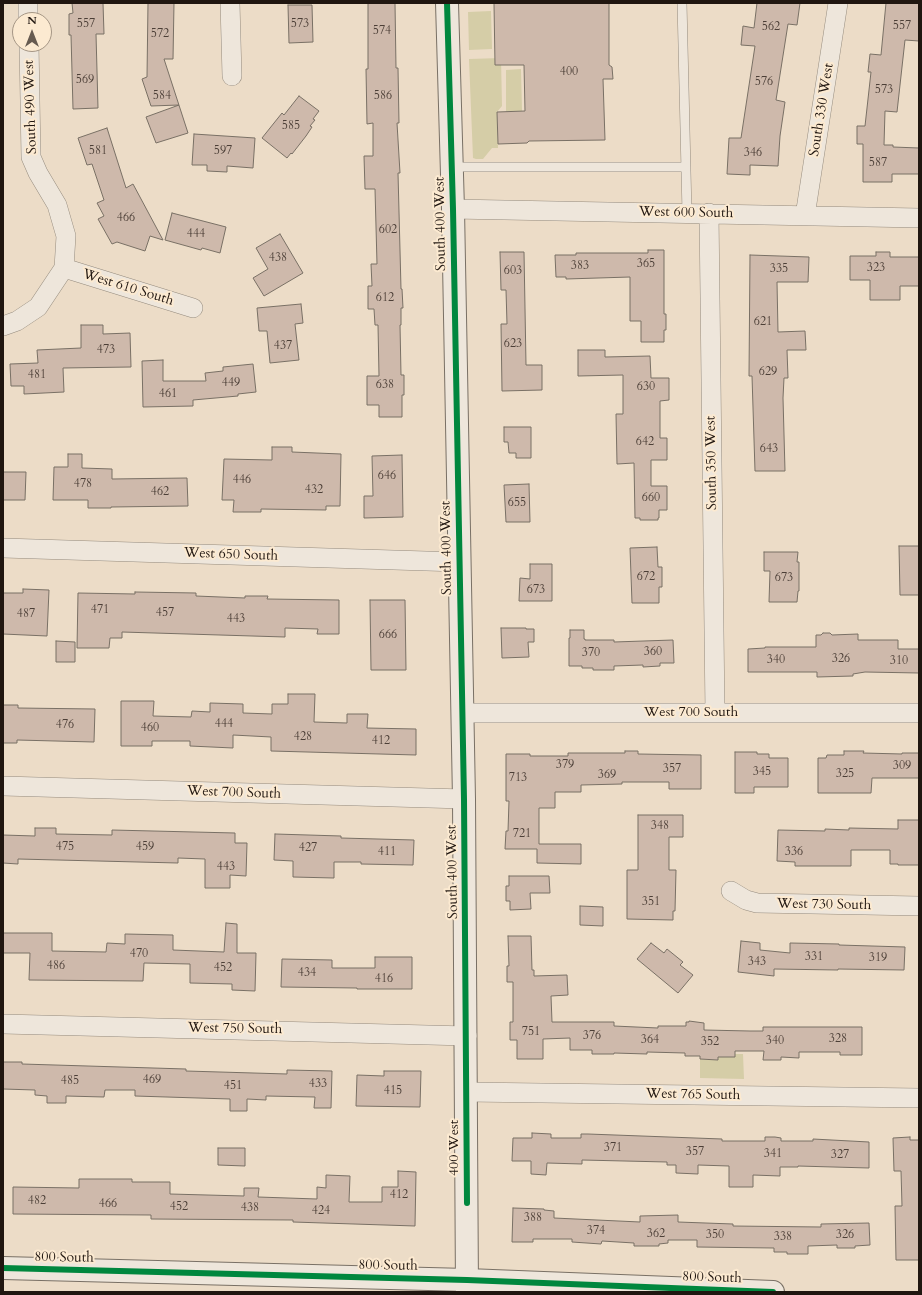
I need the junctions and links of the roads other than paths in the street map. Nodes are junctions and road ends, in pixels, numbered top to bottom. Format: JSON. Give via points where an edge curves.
{"nodes":[{"id":1,"x":230,"y":3,"type":"edge"},
{"id":2,"x":447,"y":3,"type":"edge"},
{"id":3,"x":682,"y":3,"type":"edge"},
{"id":4,"x":838,"y":3,"type":"edge"},
{"id":5,"x":29,"y":52,"type":"edge"},
{"id":6,"x":232,"y":76,"type":"dead end"},
{"id":7,"x":452,"y":167,"type":"junction"},
{"id":8,"x":686,"y":168,"type":"junction"},
{"id":9,"x":453,"y":209,"type":"junction"},
{"id":10,"x":687,"y":213,"type":"junction"},
{"id":11,"x":709,"y":213,"type":"junction"},
{"id":12,"x":805,"y":216,"type":"junction"},
{"id":13,"x":919,"y":218,"type":"edge"},
{"id":14,"x":64,"y":268,"type":"junction"},
{"id":15,"x":193,"y":308,"type":"dead end"},
{"id":16,"x":3,"y":326,"type":"edge"},
{"id":17,"x":3,"y":548,"type":"edge"},
{"id":18,"x":459,"y":562,"type":"junction"},
{"id":19,"x":463,"y":713,"type":"junction"},
{"id":20,"x":715,"y":713,"type":"junction"},
{"id":21,"x":919,"y":713,"type":"edge"},
{"id":22,"x":3,"y":786,"type":"edge"},
{"id":23,"x":464,"y":799,"type":"junction"},
{"id":24,"x":732,"y":891,"type":"dead end"},
{"id":25,"x":919,"y":906,"type":"edge"},
{"id":26,"x":3,"y":1024,"type":"edge"},
{"id":27,"x":467,"y":1036,"type":"junction"},
{"id":28,"x":467,"y":1092,"type":"junction"},
{"id":29,"x":919,"y":1098,"type":"edge"},
{"id":30,"x":3,"y":1268,"type":"edge"},
{"id":31,"x":467,"y":1286,"type":"edge"},
{"id":32,"x":773,"y":1292,"type":"edge"}],
"edges":[{"from":1,"to":6,"type":"street"},
{"from":2,"to":7,"type":"main road","name":"South 400 West"},
{"from":3,"to":8,"type":"lane"},
{"from":4,"to":12,"type":"street","name":"South 330 West"},
{"from":5,"to":14,"type":"street","name":"South 490 West","via":[[32,157],[38,174],[57,205],[66,236]]},
{"from":7,"to":8,"type":"lane"},
{"from":7,"to":9,"type":"main road","name":"South 400 West"},
{"from":8,"to":10,"type":"lane"},
{"from":9,"to":10,"type":"street","name":"West 600 South"},
{"from":9,"to":18,"type":"main road","name":"South 400 West"},
{"from":10,"to":11,"type":"street","name":"West 600 South"},
{"from":11,"to":12,"type":"street","name":"West 600 South"},
{"from":11,"to":20,"type":"street","name":"South 350 West"},
{"from":12,"to":13,"type":"street","name":"West 600 South"},
{"from":14,"to":15,"type":"street","name":"West 610 South"},
{"from":14,"to":16,"type":"street","via":[[38,307],[17,321]]},
{"from":17,"to":18,"type":"street","name":"West 650 South"},
{"from":18,"to":19,"type":"main road","name":"South 400 West"},
{"from":19,"to":20,"type":"street","name":"West 700 South"},
{"from":19,"to":23,"type":"main road","name":"South 400 West"},
{"from":20,"to":21,"type":"street","name":"West 700 South"},
{"from":22,"to":23,"type":"street","name":"West 700 South"},
{"from":23,"to":27,"type":"main road","name":"South 400 West"},
{"from":24,"to":25,"type":"street","name":"West 730 South","via":[[746,900],[757,903]]},
{"from":26,"to":27,"type":"street","name":"West 750 South"},
{"from":27,"to":28,"type":"main road","name":"South 400 West"},
{"from":28,"to":29,"type":"street","name":"West 765 South"},
{"from":28,"to":31,"type":"main road","name":"400 West"},
{"from":30,"to":31,"type":"main road","name":"800 South"},
{"from":31,"to":32,"type":"main road","name":"800 South"}]}
